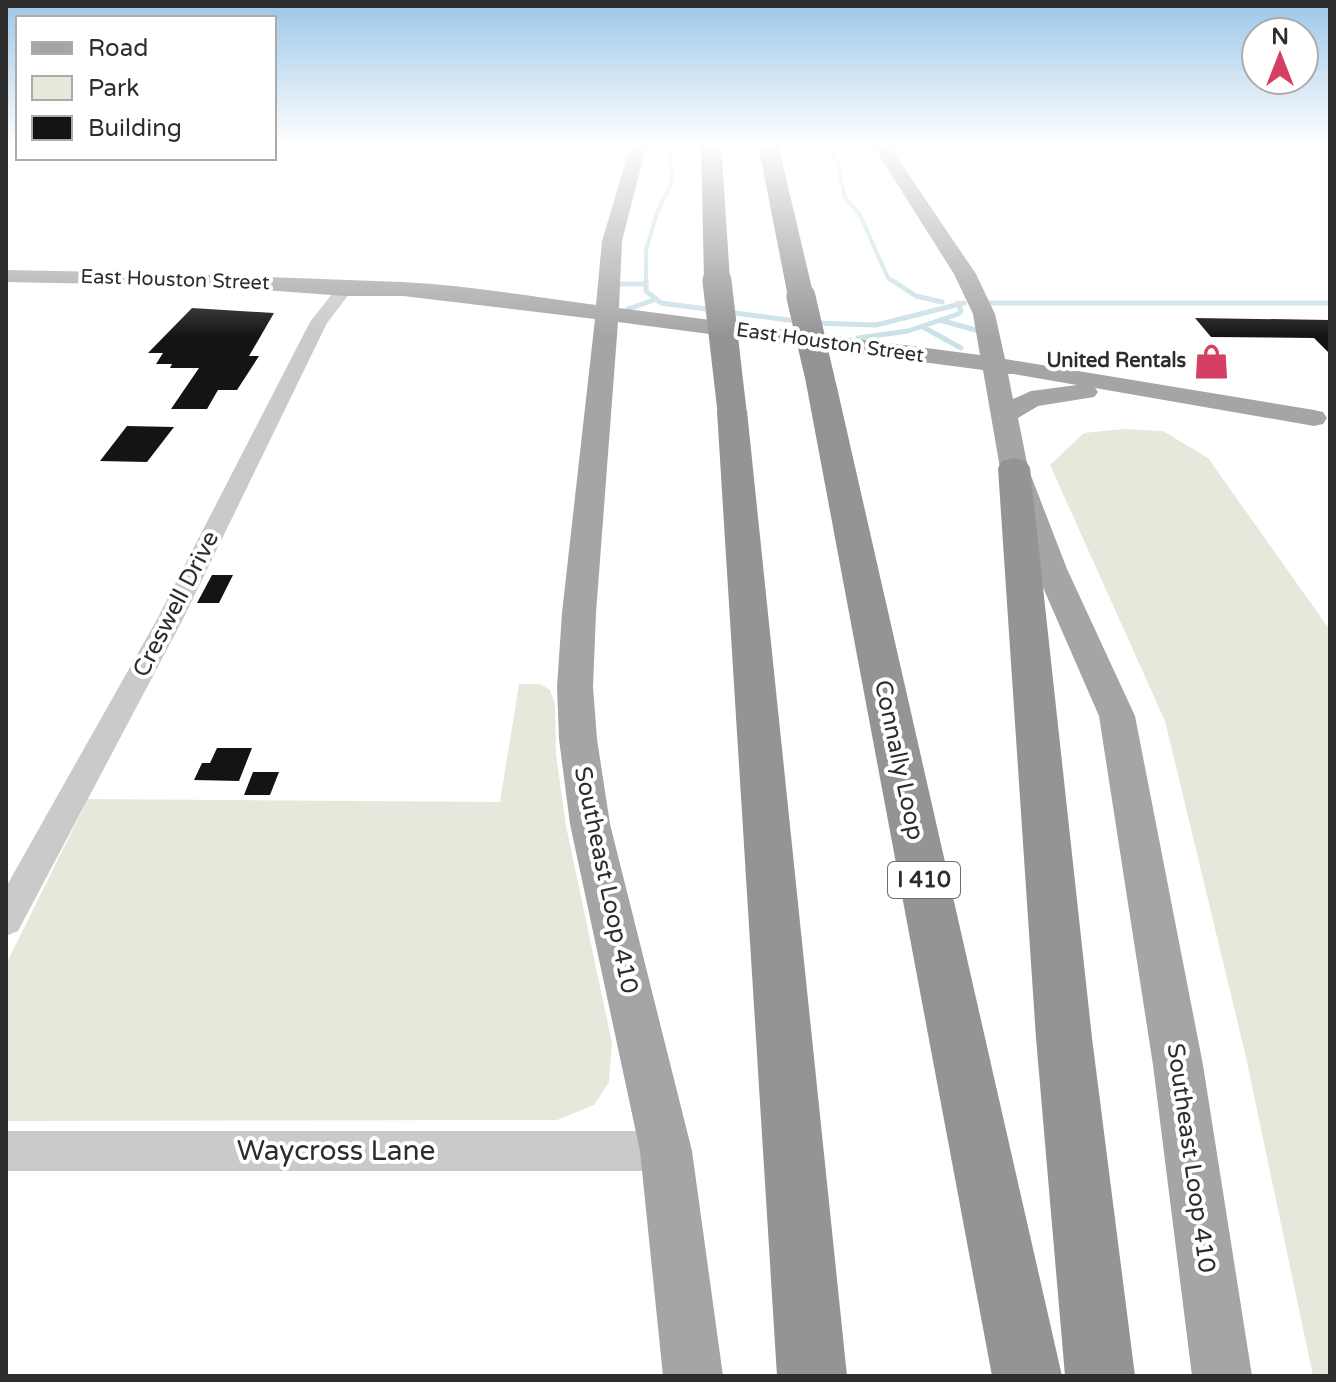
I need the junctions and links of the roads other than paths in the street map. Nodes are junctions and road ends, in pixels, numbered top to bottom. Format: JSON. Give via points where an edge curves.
{"nodes":[{"id":1,"x":619,"y":208,"type":"edge"},
{"id":2,"x":714,"y":208,"type":"edge"},
{"id":3,"x":783,"y":208,"type":"edge"},
{"id":4,"x":801,"y":208,"type":"edge"},
{"id":5,"x":922,"y":208,"type":"edge"},
{"id":6,"x":793,"y":254,"type":"junction"},
{"id":7,"x":606,"y":270,"type":"junction"},
{"id":8,"x":6,"y":276,"type":"edge"},
{"id":9,"x":345,"y":289,"type":"junction"},
{"id":10,"x":531,"y":303,"type":"junction"},
{"id":11,"x":605,"y":320,"type":"junction"},
{"id":12,"x":987,"y":323,"type":"junction"},
{"id":13,"x":1090,"y":387,"type":"junction"},
{"id":14,"x":998,"y":388,"type":"junction"},
{"id":15,"x":1322,"y":419,"type":"edge"},
{"id":16,"x":1014,"y":468,"type":"junction"},
{"id":17,"x":6,"y":920,"type":"edge"},
{"id":18,"x":6,"y":1151,"type":"edge"},
{"id":19,"x":666,"y":1151,"type":"junction"},
{"id":20,"x":693,"y":1376,"type":"edge"},
{"id":21,"x":812,"y":1376,"type":"edge"},
{"id":22,"x":1027,"y":1376,"type":"edge"},
{"id":23,"x":1100,"y":1376,"type":"edge"},
{"id":24,"x":1222,"y":1376,"type":"edge"}],
"edges":[{"from":1,"to":7,"type":"main road","name":"Southeast Loop 410"},
{"from":2,"to":21,"type":"highway","bridge":true},
{"from":3,"to":6,"type":"highway","name":"Connally Loop","number":"I 410"},
{"from":4,"to":6,"type":"highway","via":[[802,244]]},
{"from":5,"to":12,"type":"main road","name":"Southeast Loop 410","via":[[974,290]]},
{"from":6,"to":22,"type":"highway","name":"Connally Loop","number":"I 410","bridge":true},
{"from":7,"to":10,"type":"main road","via":[[593,286]]},
{"from":7,"to":11,"type":"main road","name":"Southeast Loop 410"},
{"from":8,"to":9,"type":"main road","name":"East Houston Street","via":[[166,278]]},
{"from":9,"to":10,"type":"main road","name":"East Houston Street","via":[[403,289]]},
{"from":9,"to":11,"type":"main road","name":"East Houston Street","via":[[387,299]]},
{"from":9,"to":17,"type":"street","name":"Creswell Drive","via":[[319,322],[169,621]]},
{"from":10,"to":11,"type":"main road","name":"East Houston Street"},
{"from":11,"to":14,"type":"main road","name":"East Houston Street"},
{"from":11,"to":19,"type":"main road","name":"Southeast Loop 410","via":[[579,613],[578,739],[590,824]]},
{"from":12,"to":13,"type":"main road","via":[[1017,354]]},
{"from":12,"to":14,"type":"main road","name":"Southeast Loop 410"},
{"from":13,"to":14,"type":"main road","name":"East Houston Street"},
{"from":13,"to":15,"type":"main road","name":"East Houston Street"},
{"from":14,"to":16,"type":"main road","name":"Southeast Loop 410"},
{"from":16,"to":23,"type":"highway"},
{"from":16,"to":24,"type":"main road","name":"Southeast Loop 410","via":[[1051,569],[1117,716],[1178,1065]]},
{"from":18,"to":19,"type":"street","name":"Waycross Lane"},
{"from":19,"to":20,"type":"main road","name":"Southeast Loop 410"}]}
